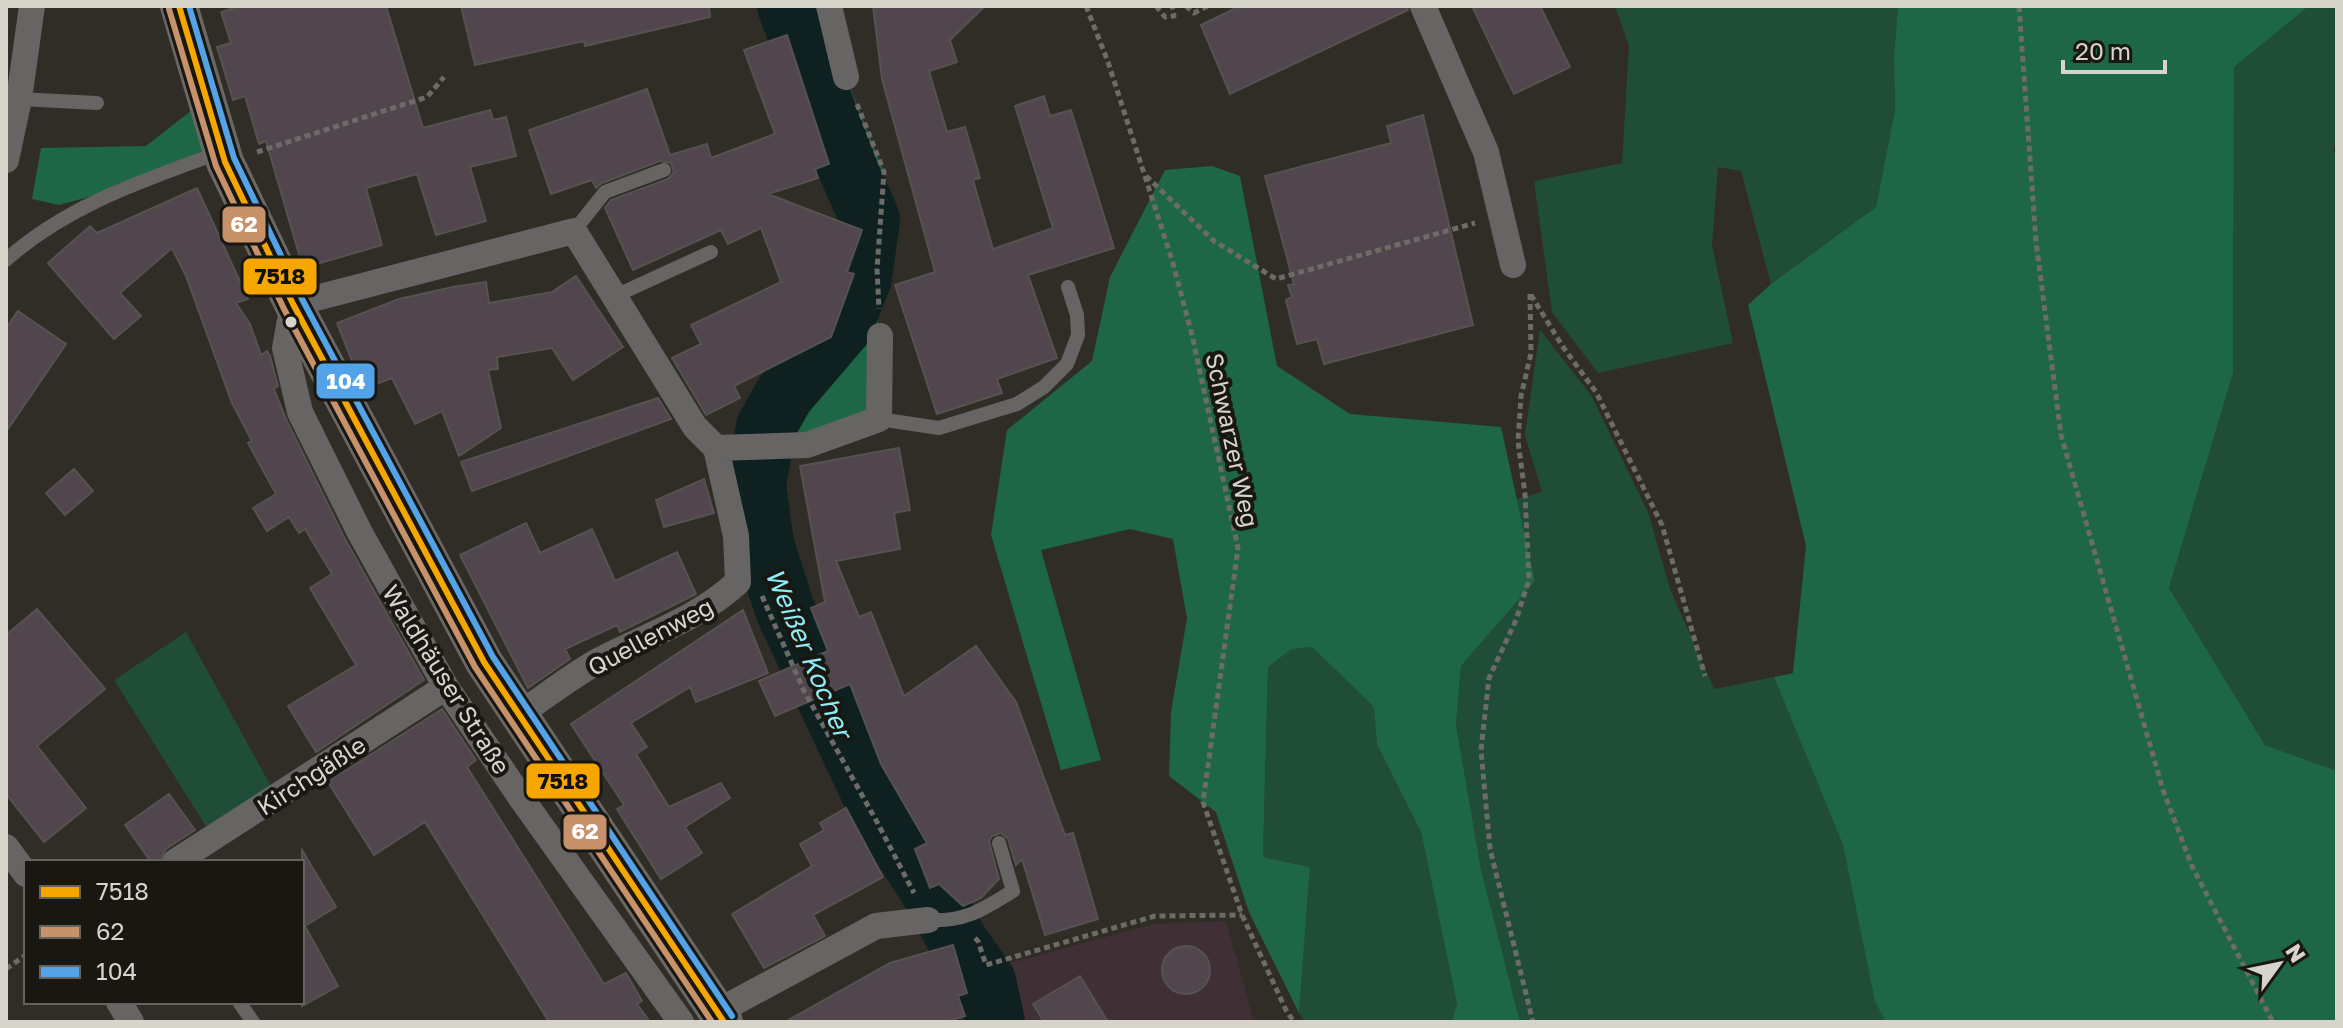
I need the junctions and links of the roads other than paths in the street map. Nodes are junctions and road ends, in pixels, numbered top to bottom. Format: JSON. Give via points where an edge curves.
{"nodes":[{"id":1,"x":32,"y":6,"type":"edge"},
{"id":2,"x":179,"y":6,"type":"edge"},
{"id":3,"x":829,"y":6,"type":"edge"},
{"id":4,"x":1423,"y":6,"type":"edge"},
{"id":5,"x":846,"y":77,"type":"road end"},
{"id":6,"x":19,"y":99,"type":"junction"},
{"id":7,"x":97,"y":103,"type":"dead end"},
{"id":8,"x":223,"y":157,"type":"junction"},
{"id":9,"x":6,"y":160,"type":"edge"},
{"id":10,"x":664,"y":170,"type":"dead end"},
{"id":11,"x":574,"y":231,"type":"junction"},
{"id":12,"x":711,"y":252,"type":"dead end"},
{"id":13,"x":6,"y":260,"type":"edge"},
{"id":14,"x":1513,"y":265,"type":"road end"},
{"id":15,"x":1068,"y":287,"type":"dead end"},
{"id":16,"x":615,"y":296,"type":"junction"},
{"id":17,"x":293,"y":304,"type":"junction"},
{"id":18,"x":880,"y":336,"type":"road end"},
{"id":19,"x":879,"y":419,"type":"junction"},
{"id":20,"x":716,"y":448,"type":"junction"},
{"id":21,"x":446,"y":687,"type":"junction"},
{"id":22,"x":518,"y":715,"type":"junction"},
{"id":23,"x":999,"y":843,"type":"dead end"},
{"id":24,"x":6,"y":847,"type":"edge"},
{"id":25,"x":178,"y":860,"type":"edge"},
{"id":26,"x":24,"y":871,"type":"edge"},
{"id":27,"x":939,"y":921,"type":"joint"},
{"id":28,"x":120,"y":1004,"type":"edge"},
{"id":29,"x":240,"y":1004,"type":"edge"},
{"id":30,"x":721,"y":1017,"type":"edge"},
{"id":31,"x":131,"y":1022,"type":"edge"},
{"id":32,"x":253,"y":1022,"type":"edge"},
{"id":33,"x":681,"y":1022,"type":"edge"}],
"edges":[{"from":1,"to":6,"type":"street"},
{"from":2,"to":8,"type":"street","name":"Waldhäuser Straße"},
{"from":3,"to":5,"type":"street"},
{"from":4,"to":14,"type":"street","via":[[1486,152]]},
{"from":6,"to":7,"type":"lane"},
{"from":6,"to":9,"type":"street"},
{"from":8,"to":13,"type":"lane","via":[[97,200],[32,236]]},
{"from":8,"to":17,"type":"street","name":"Waldhäuser Straße"},
{"from":10,"to":11,"type":"lane","via":[[605,192]]},
{"from":11,"to":16,"type":"street"},
{"from":11,"to":17,"type":"street"},
{"from":12,"to":16,"type":"lane"},
{"from":15,"to":19,"type":"lane","via":[[1078,335],[1067,364],[1044,387],[1017,404],[939,428]]},
{"from":16,"to":20,"type":"street","via":[[695,427]]},
{"from":17,"to":21,"type":"street","name":"Waldhäuser Straße","via":[[285,348],[300,412]]},
{"from":17,"to":22,"type":"street","name":"Waldhäuser Straße","via":[[484,662]]},
{"from":18,"to":19,"type":"street"},
{"from":19,"to":20,"type":"street","via":[[807,445]]},
{"from":20,"to":22,"type":"street","name":"Quellenweg","via":[[736,536],[738,582],[690,618],[598,661]]},
{"from":21,"to":25,"type":"street","name":"Kirchgäßle"},
{"from":21,"to":33,"type":"street","name":"Waldhäuser Straße"},
{"from":22,"to":30,"type":"street","name":"Waldhäuser Straße"},
{"from":23,"to":27,"type":"lane","via":[[1013,891],[978,913]]},
{"from":24,"to":26,"type":"street"},
{"from":27,"to":30,"type":"street","via":[[876,926]]},
{"from":28,"to":31,"type":"street"},
{"from":29,"to":32,"type":"lane"}]}
